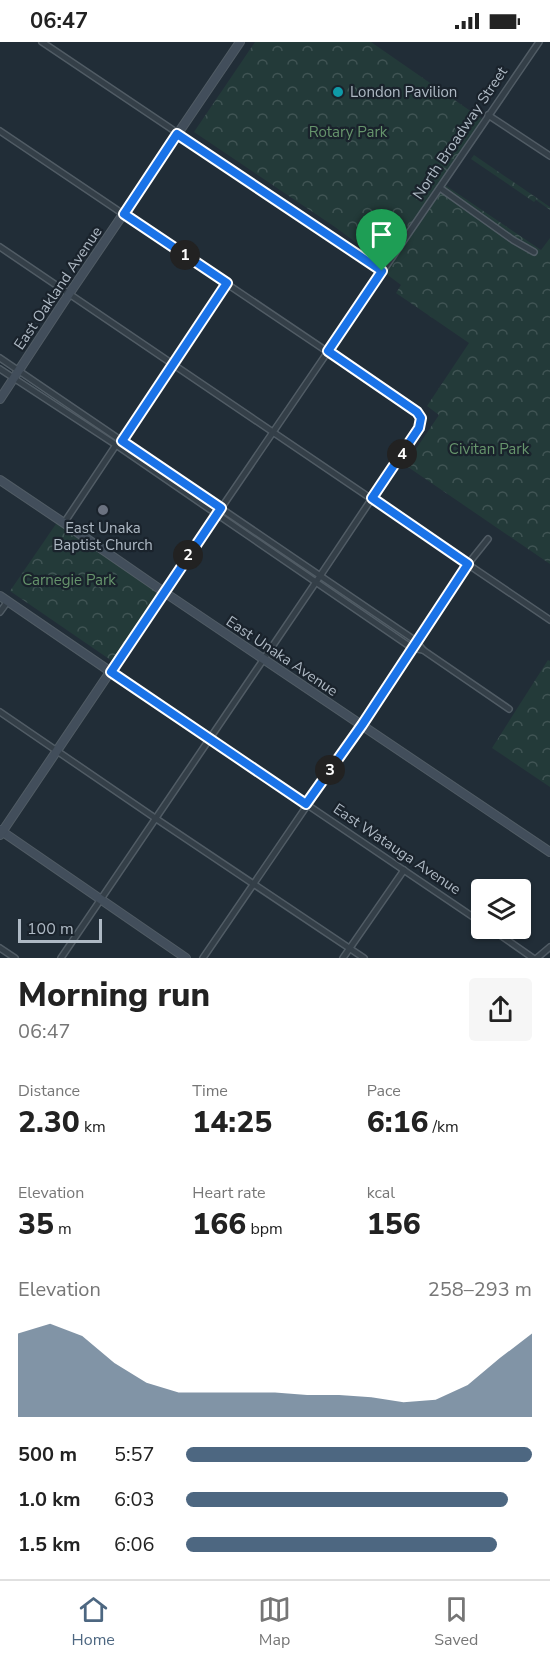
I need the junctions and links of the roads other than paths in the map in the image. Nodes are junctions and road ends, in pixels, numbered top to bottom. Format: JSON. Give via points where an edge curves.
{"nodes":[{"id":1,"x":42,"y":42,"type":"edge"},
{"id":2,"x":240,"y":42,"type":"edge"},
{"id":3,"x":539,"y":42,"type":"edge"},
{"id":4,"x":488,"y":115,"type":"junction"},
{"id":5,"x":0,"y":131,"type":"edge"},
{"id":6,"x":177,"y":134,"type":"junction"},
{"id":7,"x":550,"y":156,"type":"edge"},
{"id":8,"x":440,"y":188,"type":"junction"},
{"id":9,"x":124,"y":214,"type":"junction"},
{"id":10,"x":0,"y":247,"type":"edge"},
{"id":11,"x":534,"y":252,"type":"dead end"},
{"id":12,"x":382,"y":271,"type":"junction"},
{"id":13,"x":227,"y":283,"type":"junction"},
{"id":14,"x":69,"y":294,"type":"junction"},
{"id":15,"x":328,"y":351,"type":"junction"},
{"id":16,"x":0,"y":358,"type":"edge"},
{"id":17,"x":172,"y":364,"type":"junction"},
{"id":18,"x":0,"y":369,"type":"edge"},
{"id":19,"x":17,"y":375,"type":"junction"},
{"id":20,"x":0,"y":399,"type":"edge"},
{"id":21,"x":273,"y":432,"type":"junction"},
{"id":22,"x":122,"y":441,"type":"junction"},
{"id":23,"x":116,"y":446,"type":"junction"},
{"id":24,"x":0,"y":480,"type":"edge"},
{"id":25,"x":372,"y":498,"type":"junction"},
{"id":26,"x":221,"y":508,"type":"junction"},
{"id":27,"x":217,"y":515,"type":"junction"},
{"id":28,"x":64,"y":523,"type":"junction"},
{"id":29,"x":488,"y":539,"type":"dead end"},
{"id":30,"x":468,"y":564,"type":"junction"},
{"id":31,"x":320,"y":576,"type":"junction"},
{"id":32,"x":315,"y":582,"type":"junction"},
{"id":33,"x":164,"y":592,"type":"junction"},
{"id":34,"x":0,"y":596,"type":"edge"},
{"id":35,"x":8,"y":601,"type":"junction"},
{"id":36,"x":0,"y":612,"type":"edge"},
{"id":37,"x":550,"y":620,"type":"edge"},
{"id":38,"x":416,"y":641,"type":"junction"},
{"id":39,"x":412,"y":648,"type":"junction"},
{"id":40,"x":423,"y":650,"type":"junction"},
{"id":41,"x":263,"y":660,"type":"junction"},
{"id":42,"x":111,"y":672,"type":"junction"},
{"id":43,"x":509,"y":709,"type":"dead end"},
{"id":44,"x":0,"y":712,"type":"edge"},
{"id":45,"x":362,"y":725,"type":"junction"},
{"id":46,"x":210,"y":738,"type":"junction"},
{"id":47,"x":57,"y":750,"type":"junction"},
{"id":48,"x":306,"y":804,"type":"junction"},
{"id":49,"x":155,"y":818,"type":"junction"},
{"id":50,"x":1,"y":832,"type":"edge"},
{"id":51,"x":550,"y":852,"type":"edge"},
{"id":52,"x":404,"y":870,"type":"junction"},
{"id":53,"x":252,"y":884,"type":"junction"},
{"id":54,"x":102,"y":900,"type":"junction"},
{"id":55,"x":471,"y":916,"type":"edge"},
{"id":56,"x":506,"y":939,"type":"edge"},
{"id":57,"x":550,"y":947,"type":"edge"},
{"id":58,"x":0,"y":948,"type":"edge"},
{"id":59,"x":350,"y":948,"type":"junction"},
{"id":60,"x":15,"y":958,"type":"edge"},
{"id":61,"x":61,"y":958,"type":"edge"},
{"id":62,"x":186,"y":958,"type":"edge"},
{"id":63,"x":203,"y":958,"type":"edge"},
{"id":64,"x":343,"y":958,"type":"edge"},
{"id":65,"x":364,"y":958,"type":"edge"},
{"id":66,"x":535,"y":958,"type":"edge"}],
"edges":[{"from":1,"to":6,"type":"street"},
{"from":2,"to":6,"type":"main road","name":"East Oakland Avenue"},
{"from":3,"to":4,"type":"street","name":"North Broadway Street"},
{"from":4,"to":7,"type":"street"},
{"from":4,"to":8,"type":"street","name":"North Broadway Street"},
{"from":5,"to":9,"type":"street"},
{"from":6,"to":9,"type":"main road","name":"East Oakland Avenue"},
{"from":6,"to":12,"type":"street"},
{"from":8,"to":11,"type":"street"},
{"from":8,"to":12,"type":"street","name":"North Broadway Street"},
{"from":9,"to":13,"type":"street"},
{"from":9,"to":14,"type":"main road","name":"East Oakland Avenue"},
{"from":10,"to":14,"type":"street"},
{"from":12,"to":15,"type":"street","name":"North Broadway Street"},
{"from":13,"to":15,"type":"street"},
{"from":13,"to":17,"type":"street"},
{"from":14,"to":17,"type":"street"},
{"from":14,"to":19,"type":"main road","name":"East Oakland Avenue"},
{"from":15,"to":21,"type":"street","name":"North Broadway Street"},
{"from":15,"to":25,"type":"street","via":[[420,415],[419,428]]},
{"from":16,"to":19,"type":"street"},
{"from":17,"to":21,"type":"street"},
{"from":17,"to":22,"type":"street"},
{"from":18,"to":19,"type":"street"},
{"from":19,"to":20,"type":"main road","name":"East Oakland Avenue"},
{"from":19,"to":22,"type":"street"},
{"from":19,"to":23,"type":"street"},
{"from":21,"to":25,"type":"street"},
{"from":21,"to":26,"type":"street","name":"North Broadway Street"},
{"from":22,"to":23,"type":"street"},
{"from":22,"to":26,"type":"street"},
{"from":23,"to":27,"type":"street"},
{"from":23,"to":28,"type":"street"},
{"from":24,"to":28,"type":"main road","name":"East Unaka Avenue"},
{"from":25,"to":30,"type":"street"},
{"from":25,"to":31,"type":"street"},
{"from":26,"to":27,"type":"street","name":"North Broadway Street"},
{"from":26,"to":31,"type":"street"},
{"from":27,"to":32,"type":"street"},
{"from":27,"to":33,"type":"street","name":"North Broadway Street"},
{"from":28,"to":33,"type":"main road","name":"East Unaka Avenue"},
{"from":29,"to":30,"type":"street"},
{"from":30,"to":37,"type":"street"},
{"from":30,"to":38,"type":"street"},
{"from":31,"to":32,"type":"street"},
{"from":31,"to":38,"type":"street"},
{"from":32,"to":39,"type":"street"},
{"from":32,"to":41,"type":"street"},
{"from":33,"to":41,"type":"main road","name":"East Unaka Avenue"},
{"from":33,"to":42,"type":"main road","name":"North Broadway Street"},
{"from":34,"to":35,"type":"main road","name":"East Watauga Avenue"},
{"from":35,"to":36,"type":"street"},
{"from":35,"to":42,"type":"main road","name":"East Watauga Avenue"},
{"from":38,"to":39,"type":"street"},
{"from":38,"to":40,"type":"street"},
{"from":39,"to":40,"type":"street"},
{"from":39,"to":45,"type":"street"},
{"from":40,"to":43,"type":"street"},
{"from":41,"to":45,"type":"main road","name":"East Unaka Avenue"},
{"from":41,"to":46,"type":"street"},
{"from":42,"to":46,"type":"street","name":"East Watauga Avenue"},
{"from":42,"to":47,"type":"main road","name":"North Broadway Street"},
{"from":44,"to":47,"type":"street"},
{"from":45,"to":48,"type":"street"},
{"from":45,"to":51,"type":"main road","name":"East Unaka Avenue"},
{"from":46,"to":48,"type":"street","name":"East Watauga Avenue"},
{"from":46,"to":49,"type":"street"},
{"from":47,"to":49,"type":"street"},
{"from":47,"to":50,"type":"main road","name":"North Broadway Street"},
{"from":48,"to":52,"type":"street","name":"East Watauga Avenue"},
{"from":48,"to":53,"type":"street"},
{"from":49,"to":53,"type":"street"},
{"from":49,"to":54,"type":"street"},
{"from":50,"to":54,"type":"main road"},
{"from":52,"to":55,"type":"street","name":"East Watauga Avenue"},
{"from":52,"to":59,"type":"street"},
{"from":53,"to":59,"type":"street"},
{"from":53,"to":63,"type":"street"},
{"from":54,"to":61,"type":"street"},
{"from":54,"to":62,"type":"main road"},
{"from":56,"to":66,"type":"street"},
{"from":57,"to":66,"type":"street"},
{"from":58,"to":60,"type":"street"},
{"from":59,"to":64,"type":"street"},
{"from":59,"to":65,"type":"street"}]}
